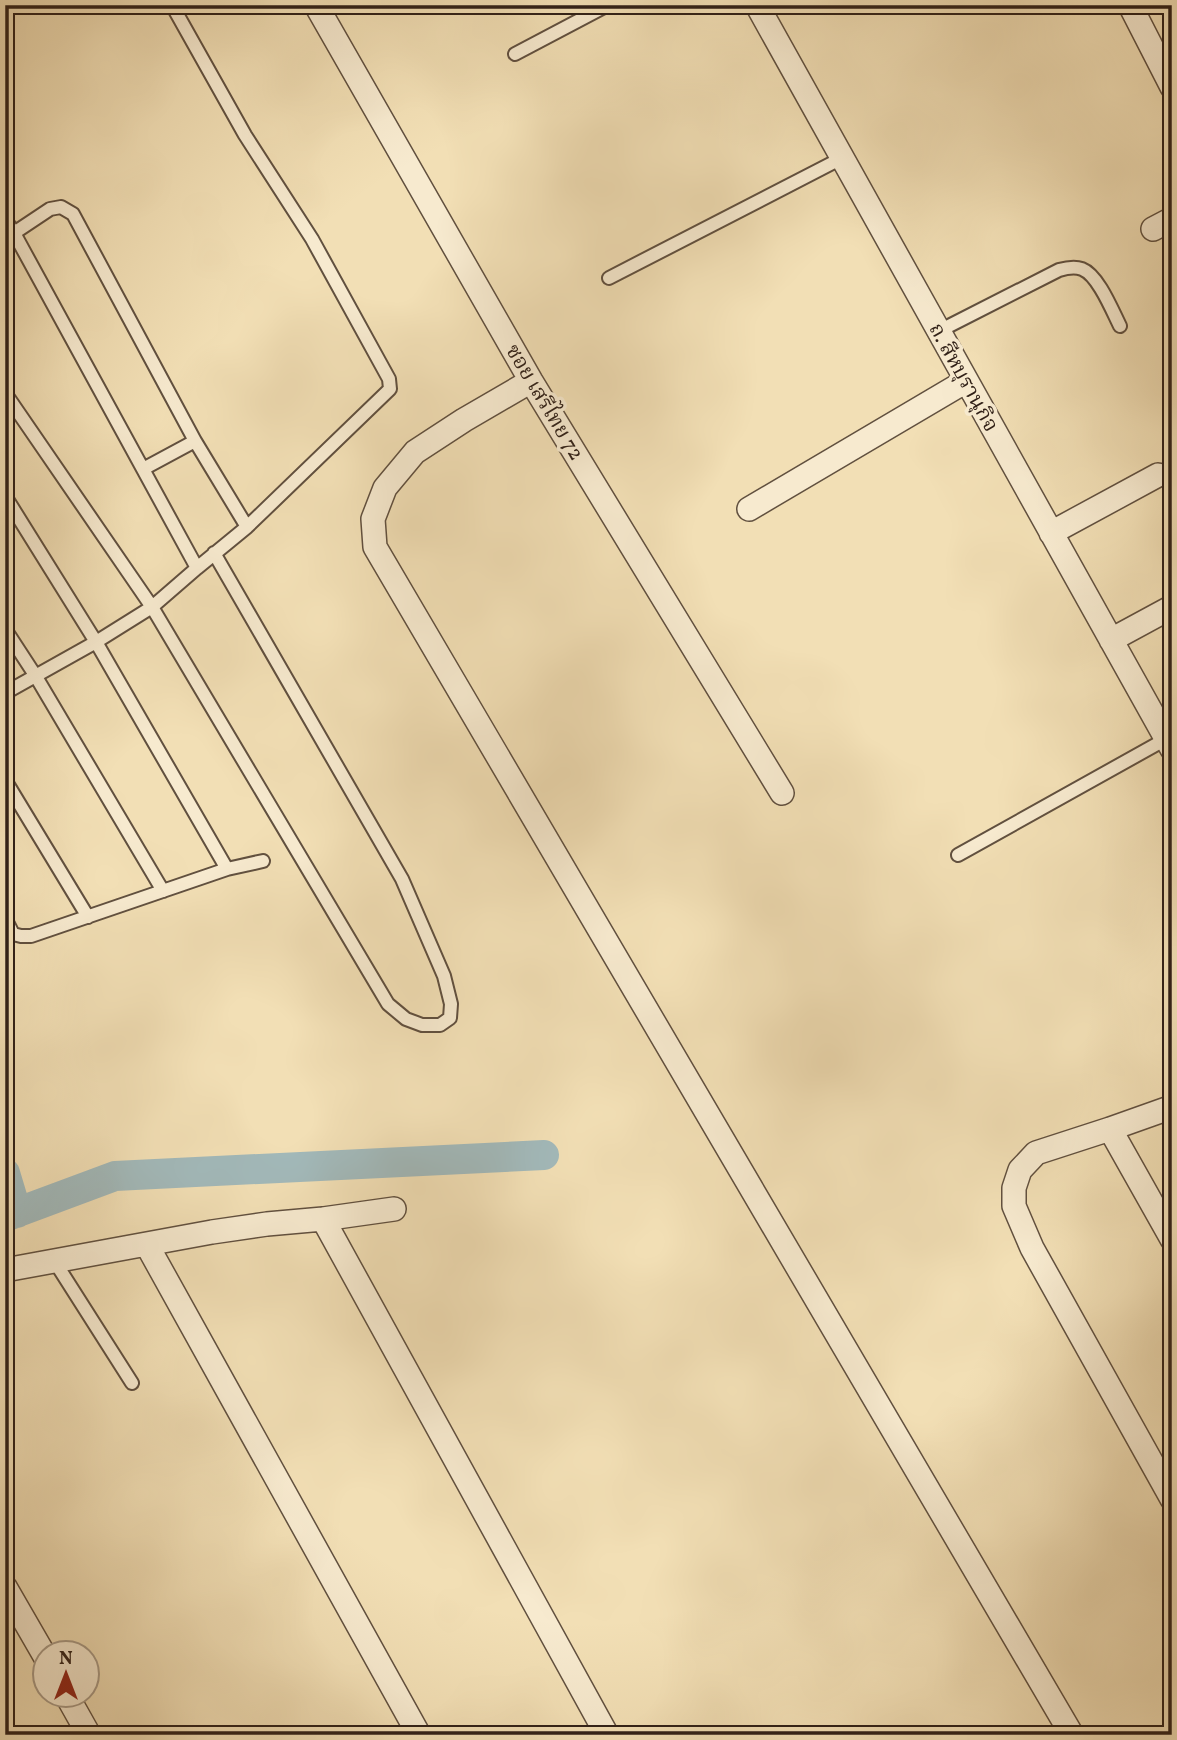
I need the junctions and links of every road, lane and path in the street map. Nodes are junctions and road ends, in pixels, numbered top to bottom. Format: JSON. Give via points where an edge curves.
{"nodes":[{"id":1,"x":172,"y":5,"type":"edge"},
{"id":2,"x":316,"y":5,"type":"edge"},
{"id":3,"x":608,"y":5,"type":"edge"},
{"id":4,"x":757,"y":5,"type":"edge"},
{"id":5,"x":1130,"y":5,"type":"edge"},
{"id":6,"x":515,"y":54,"type":"dead end"},
{"id":7,"x":1172,"y":87,"type":"edge"},
{"id":8,"x":842,"y":158,"type":"junction"},
{"id":9,"x":5,"y":219,"type":"edge"},
{"id":10,"x":14,"y":233,"type":"junction"},
{"id":11,"x":609,"y":278,"type":"dead end"},
{"id":12,"x":1120,"y":326,"type":"dead end"},
{"id":13,"x":939,"y":331,"type":"junction"},
{"id":14,"x":531,"y":381,"type":"junction"},
{"id":15,"x":967,"y":381,"type":"junction"},
{"id":16,"x":5,"y":393,"type":"edge"},
{"id":17,"x":195,"y":441,"type":"junction"},
{"id":18,"x":143,"y":469,"type":"junction"},
{"id":19,"x":1158,"y":475,"type":"dead end"},
{"id":20,"x":5,"y":496,"type":"edge"},
{"id":21,"x":749,"y":509,"type":"dead end"},
{"id":22,"x":247,"y":527,"type":"junction"},
{"id":23,"x":1051,"y":534,"type":"junction"},
{"id":24,"x":214,"y":553,"type":"junction"},
{"id":25,"x":197,"y":568,"type":"junction"},
{"id":26,"x":152,"y":607,"type":"junction"},
{"id":27,"x":1172,"y":607,"type":"edge"},
{"id":28,"x":5,"y":629,"type":"edge"},
{"id":29,"x":1111,"y":640,"type":"junction"},
{"id":30,"x":96,"y":642,"type":"junction"},
{"id":31,"x":35,"y":675,"type":"junction"},
{"id":32,"x":5,"y":693,"type":"edge"},
{"id":33,"x":1169,"y":744,"type":"edge"},
{"id":34,"x":5,"y":780,"type":"edge"},
{"id":35,"x":782,"y":793,"type":"dead end"},
{"id":36,"x":958,"y":855,"type":"dead end"},
{"id":37,"x":263,"y":861,"type":"dead end"},
{"id":38,"x":227,"y":869,"type":"junction"},
{"id":39,"x":163,"y":891,"type":"junction"},
{"id":40,"x":88,"y":917,"type":"junction"},
{"id":41,"x":5,"y":919,"type":"edge"},
{"id":42,"x":1172,"y":1107,"type":"edge"},
{"id":43,"x":1110,"y":1129,"type":"junction"},
{"id":44,"x":394,"y":1209,"type":"dead end"},
{"id":45,"x":323,"y":1219,"type":"junction"},
{"id":46,"x":1172,"y":1239,"type":"edge"},
{"id":47,"x":147,"y":1245,"type":"junction"},
{"id":48,"x":55,"y":1262,"type":"junction"},
{"id":49,"x":5,"y":1270,"type":"edge"},
{"id":50,"x":132,"y":1383,"type":"dead end"},
{"id":51,"x":1172,"y":1499,"type":"edge"},
{"id":52,"x":5,"y":1587,"type":"edge"},
{"id":53,"x":34,"y":1638,"type":"edge"},
{"id":54,"x":73,"y":1708,"type":"edge"},
{"id":55,"x":89,"y":1735,"type":"edge"},
{"id":56,"x":419,"y":1735,"type":"edge"},
{"id":57,"x":607,"y":1735,"type":"edge"},
{"id":58,"x":1072,"y":1735,"type":"edge"}],
"edges":[{"from":1,"to":22,"type":"lane","via":[[245,135],[312,239],[389,379],[390,389],[383,397]]},
{"from":2,"to":14,"type":"street","name":"ซอย เสรีไทย 72"},
{"from":3,"to":6,"type":"lane"},
{"from":4,"to":8,"type":"street","name":"ถ. สีหบุรานุกิจ"},
{"from":5,"to":7,"type":"street"},
{"from":8,"to":11,"type":"lane"},
{"from":8,"to":13,"type":"street","name":"ถ. สีหบุรานุกิจ"},
{"from":9,"to":10,"type":"lane"},
{"from":10,"to":17,"type":"lane","via":[[50,209],[61,207],[73,214]]},
{"from":10,"to":18,"type":"lane"},
{"from":12,"to":13,"type":"lane","via":[[1093,276],[1074,267],[1059,270]]},
{"from":13,"to":15,"type":"street","name":"ถ. สีหบุรานุกิจ"},
{"from":14,"to":35,"type":"street","name":"ซอย เสรีไทย 72"},
{"from":14,"to":58,"type":"street","via":[[415,452],[385,488],[373,519],[374,547]]},
{"from":15,"to":21,"type":"street"},
{"from":15,"to":23,"type":"street","name":"ถ. สีหบุรานุกิจ"},
{"from":16,"to":26,"type":"lane"},
{"from":17,"to":18,"type":"lane"},
{"from":17,"to":22,"type":"lane"},
{"from":18,"to":25,"type":"lane"},
{"from":19,"to":23,"type":"street"},
{"from":20,"to":30,"type":"lane"},
{"from":22,"to":24,"type":"lane"},
{"from":23,"to":29,"type":"street","name":"ถ. สีหบุรานุกิจ"},
{"from":24,"to":25,"type":"lane"},
{"from":24,"to":26,"type":"lane","via":[[402,879],[444,976],[450,1018],[440,1025],[422,1025],[387,1004]]},
{"from":25,"to":26,"type":"lane"},
{"from":26,"to":30,"type":"lane"},
{"from":27,"to":29,"type":"street"},
{"from":28,"to":31,"type":"lane"},
{"from":29,"to":33,"type":"street","name":"ถ. สีหบุรานุกิจ"},
{"from":30,"to":31,"type":"lane"},
{"from":30,"to":38,"type":"lane"},
{"from":31,"to":32,"type":"lane"},
{"from":31,"to":39,"type":"lane"},
{"from":33,"to":36,"type":"lane"},
{"from":34,"to":40,"type":"lane"},
{"from":37,"to":38,"type":"lane"},
{"from":38,"to":39,"type":"lane"},
{"from":39,"to":40,"type":"lane"},
{"from":40,"to":41,"type":"lane","via":[[31,936],[13,934]]},
{"from":42,"to":43,"type":"street"},
{"from":43,"to":46,"type":"street"},
{"from":43,"to":51,"type":"street","via":[[1036,1153],[1020,1170],[1014,1206],[1032,1248]]},
{"from":44,"to":45,"type":"street"},
{"from":45,"to":47,"type":"street"},
{"from":45,"to":57,"type":"street"},
{"from":47,"to":48,"type":"street"},
{"from":47,"to":56,"type":"street"},
{"from":48,"to":49,"type":"street"},
{"from":48,"to":50,"type":"lane"},
{"from":52,"to":53,"type":"street"},
{"from":54,"to":55,"type":"street"}]}
